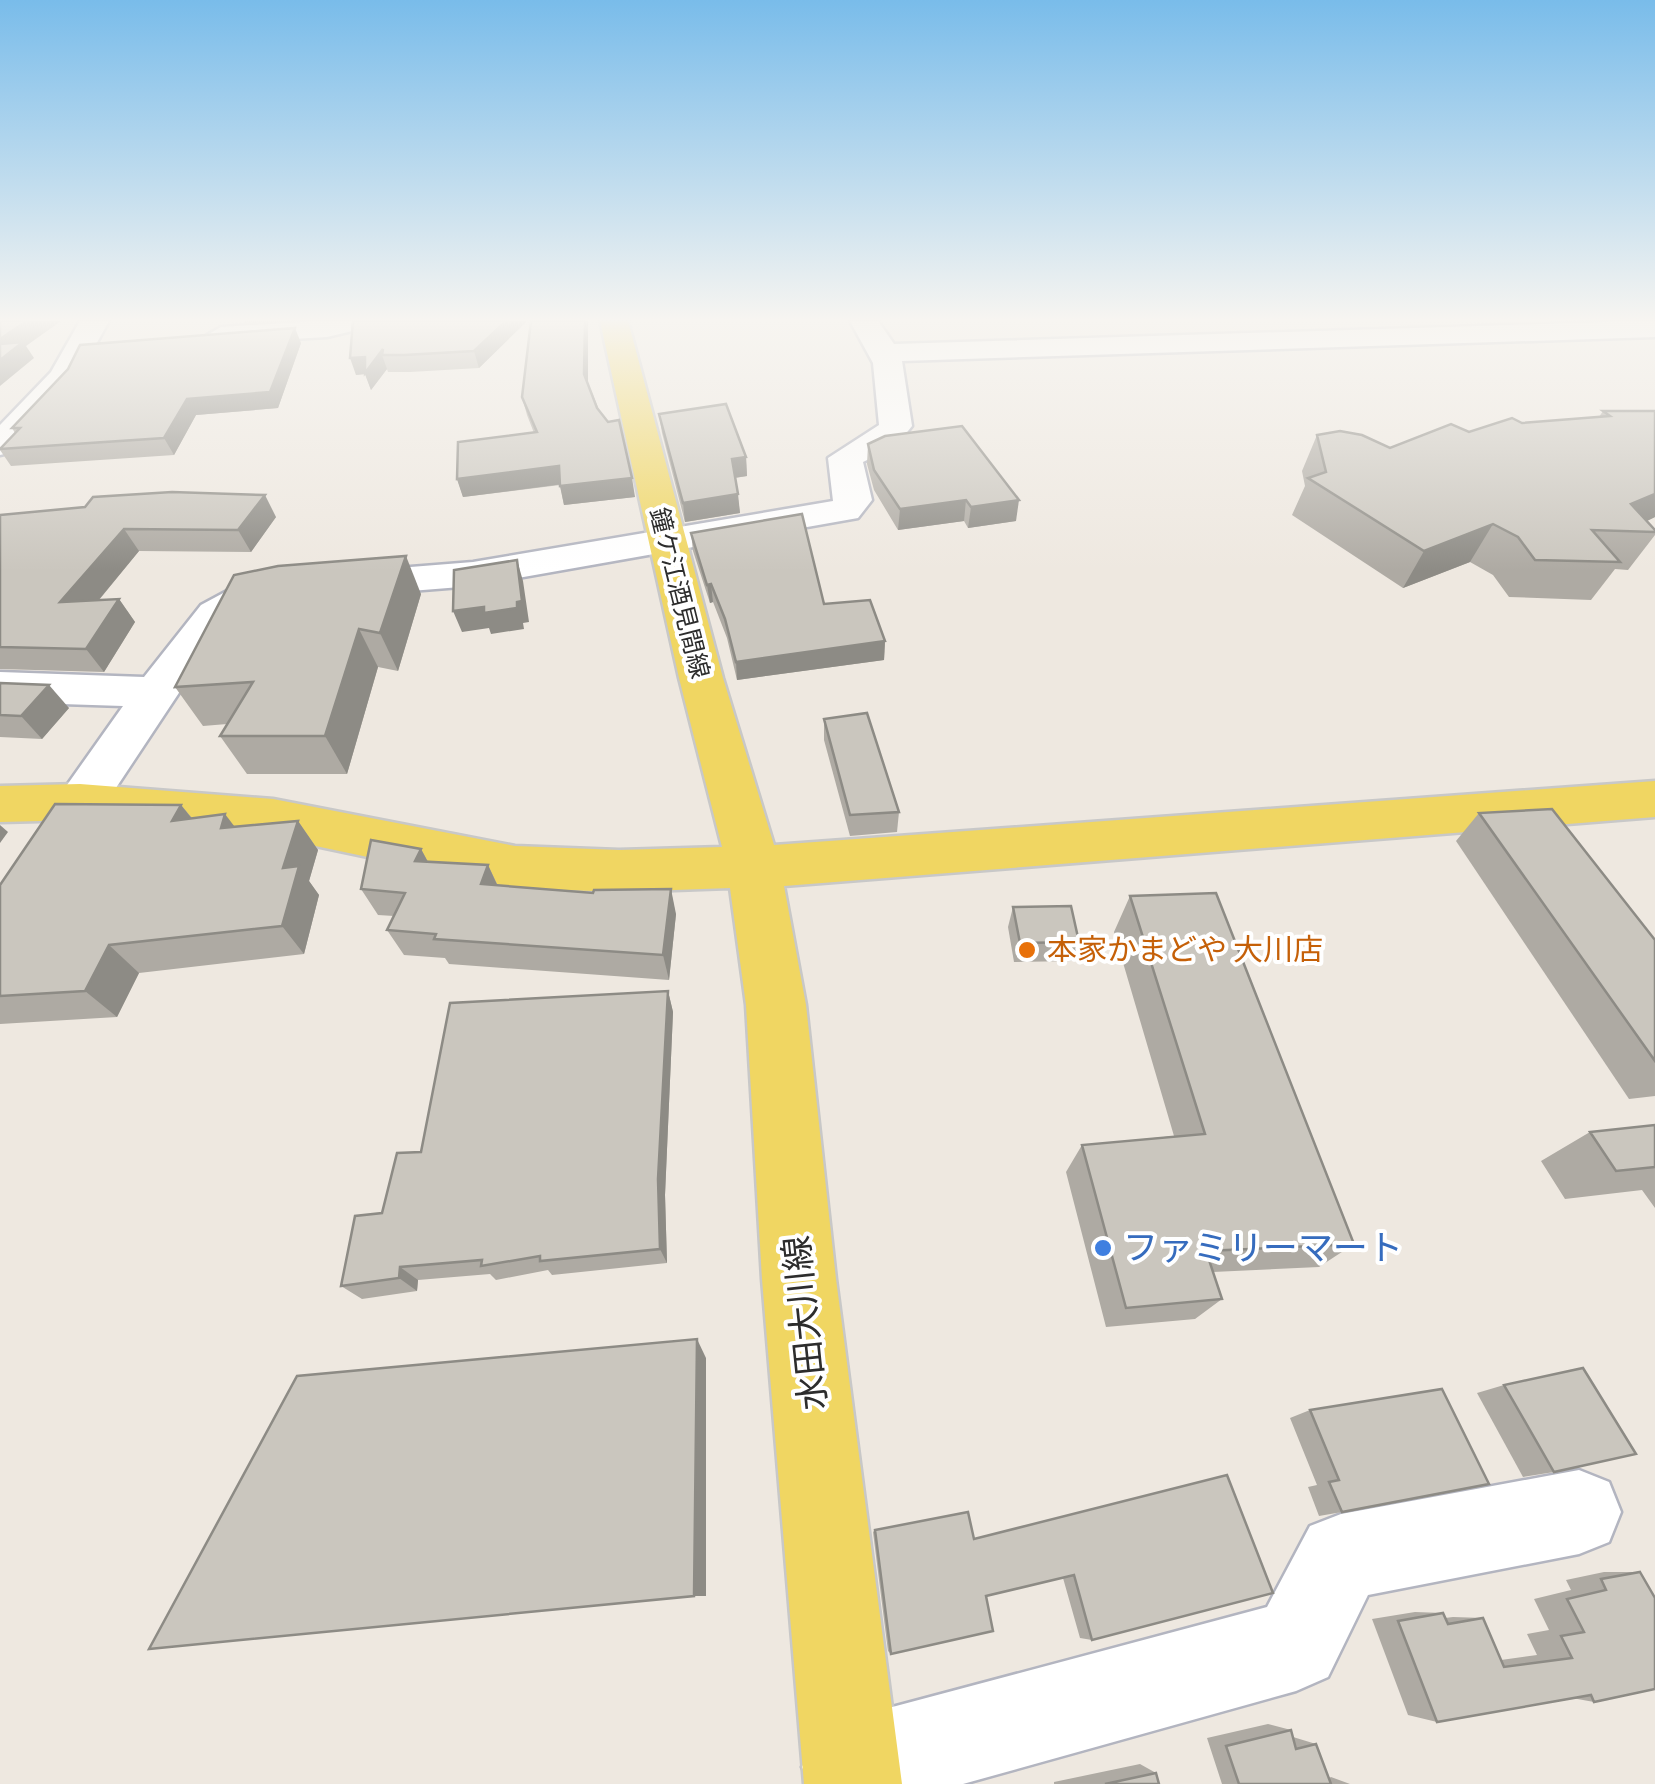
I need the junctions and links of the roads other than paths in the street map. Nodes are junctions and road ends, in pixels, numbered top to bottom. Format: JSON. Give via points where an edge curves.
{"nodes":[{"id":1,"x":38,"y":404,"type":"edge"},
{"id":2,"x":635,"y":404,"type":"edge"},
{"id":3,"x":890,"y":404,"type":"edge"},
{"id":4,"x":0,"y":445,"type":"edge"},
{"id":5,"x":666,"y":538,"type":"junction"},
{"id":6,"x":0,"y":688,"type":"edge"},
{"id":7,"x":152,"y":692,"type":"junction"},
{"id":8,"x":1655,"y":799,"type":"edge"},
{"id":9,"x":80,"y":802,"type":"junction"},
{"id":10,"x":0,"y":804,"type":"edge"},
{"id":11,"x":753,"y":864,"type":"junction"},
{"id":12,"x":1579,"y":1512,"type":"dead end"},
{"id":13,"x":852,"y":1776,"type":"edge"}],
"edges":[{"from":1,"to":4,"type":"street"},
{"from":2,"to":5,"type":"main road","name":"鐘ケ江酒見間線"},
{"from":3,"to":5,"type":"street","via":[[896,426],[884,440],[845,458],[854,500],[845,510]]},
{"from":5,"to":7,"type":"street","via":[[474,574],[298,588],[241,600],[216,614]]},
{"from":5,"to":11,"type":"main road","name":"鐘ケ江酒見間線"},
{"from":6,"to":7,"type":"street"},
{"from":7,"to":9,"type":"street"},
{"from":8,"to":11,"type":"main road","via":[[887,860]]},
{"from":9,"to":10,"type":"main road"},
{"from":9,"to":11,"type":"main road","via":[[273,818],[515,866],[619,871]]},
{"from":11,"to":13,"type":"main road","name":"水田大川線","via":[[776,1006]]},
{"from":12,"to":13,"type":"street","via":[[1341,1557],[1296,1645]]}]}
